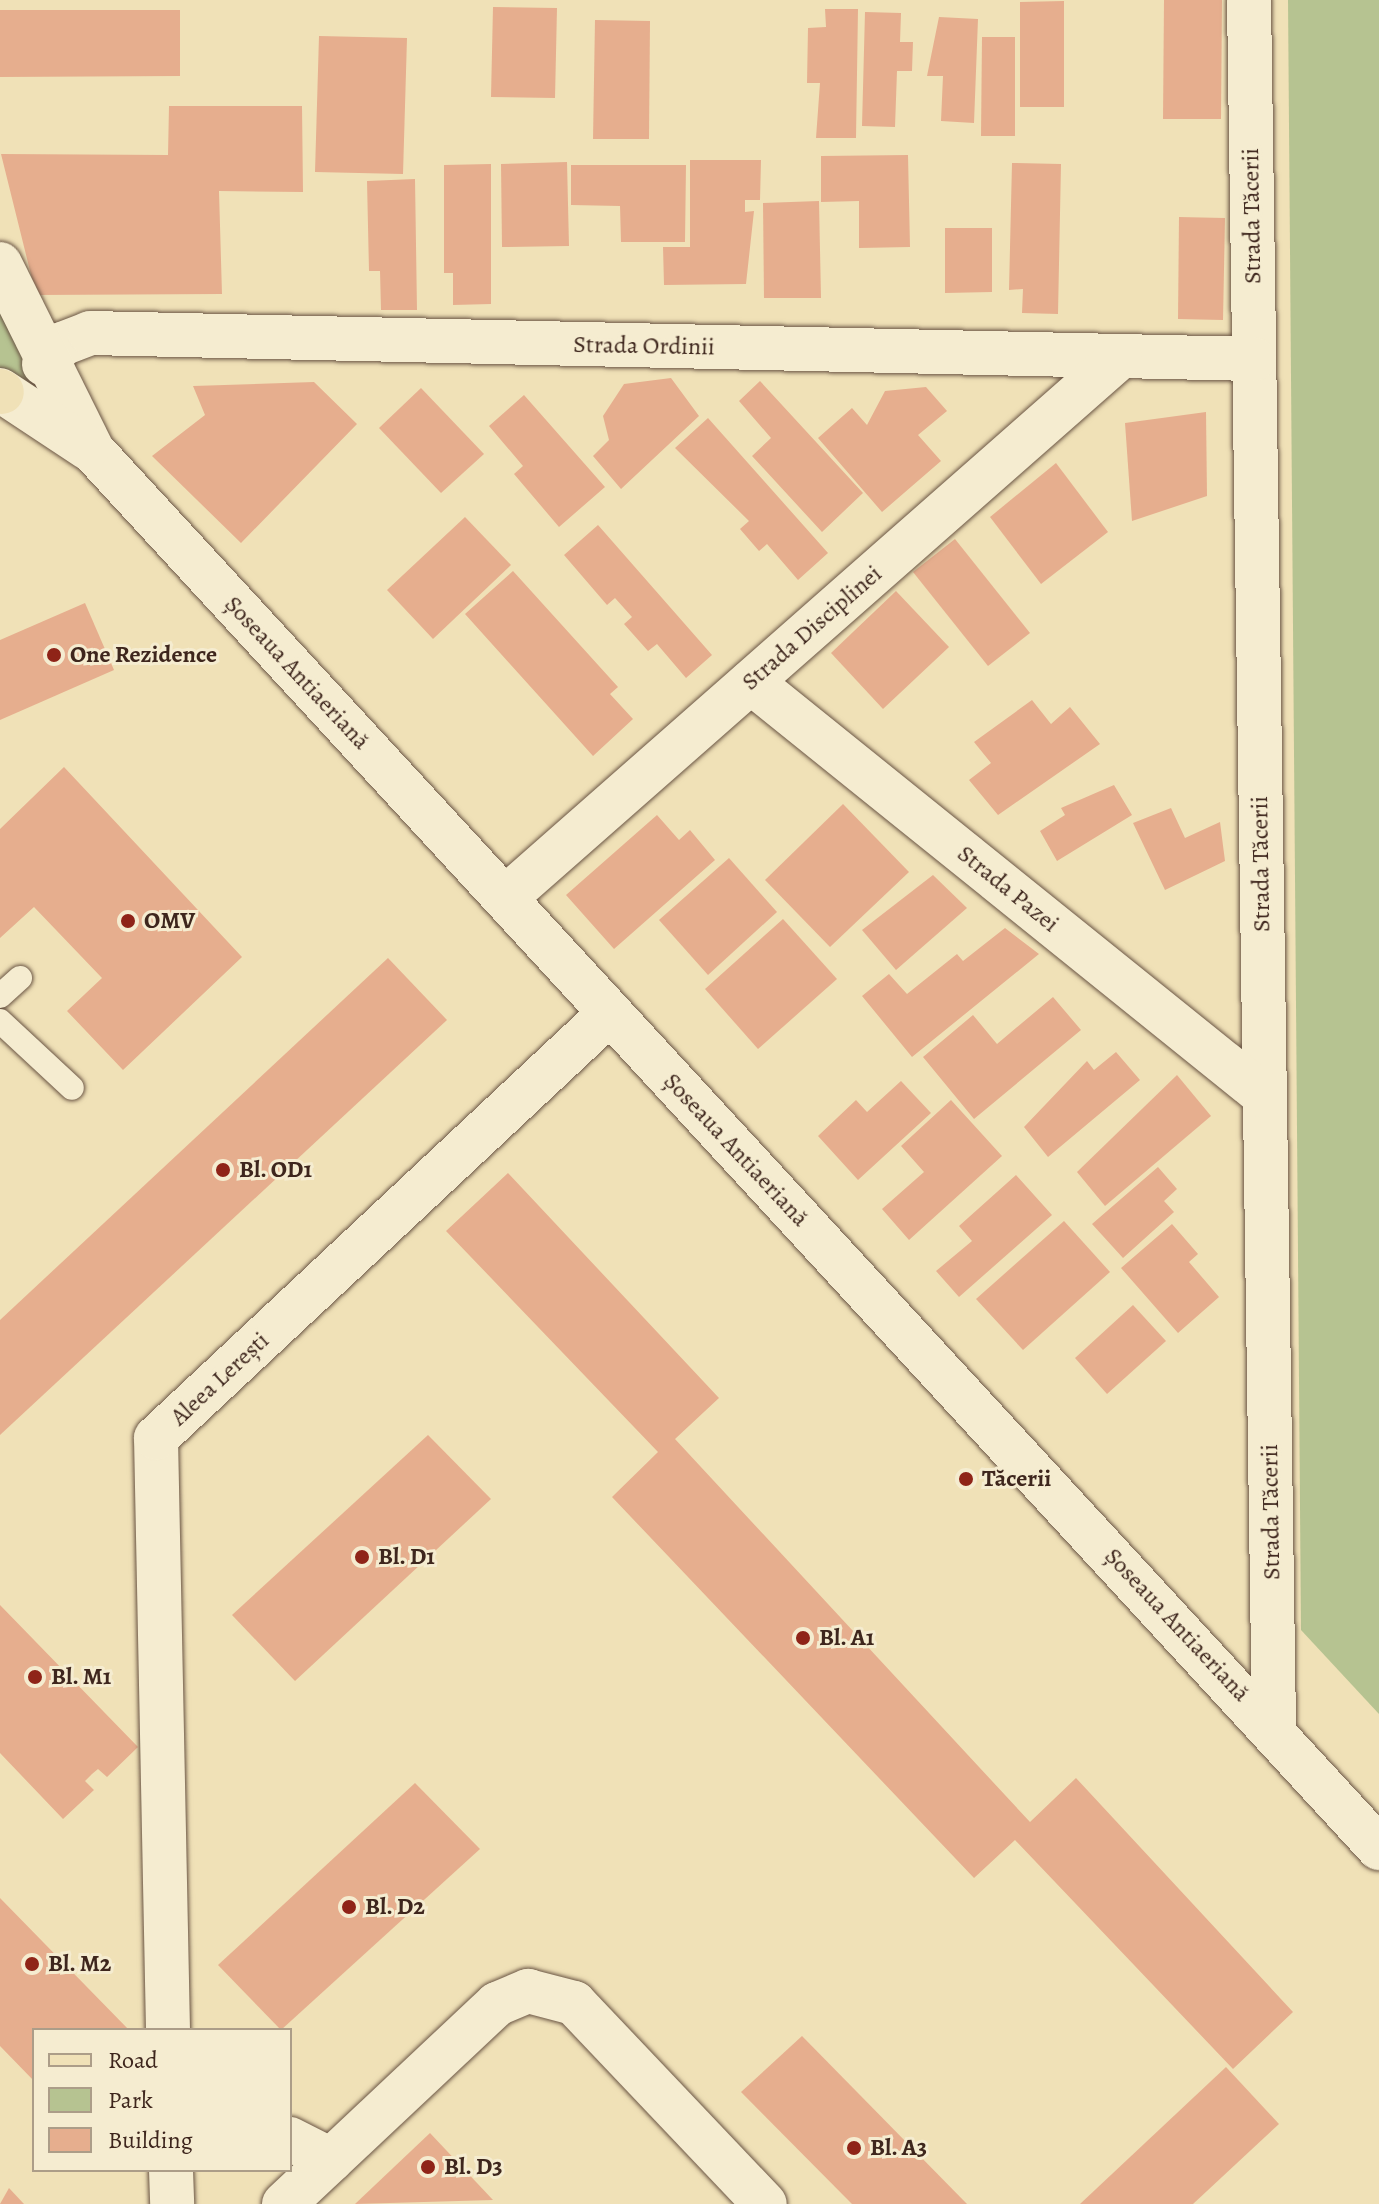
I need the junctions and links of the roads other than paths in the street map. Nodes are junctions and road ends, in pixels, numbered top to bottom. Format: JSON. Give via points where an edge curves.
{"nodes":[{"id":1,"x":1249,"y":0,"type":"edge"},
{"id":2,"x":0,"y":264,"type":"edge"},
{"id":3,"x":1120,"y":357,"type":"junction"},
{"id":4,"x":1254,"y":359,"type":"junction"},
{"id":5,"x":44,"y":364,"type":"junction"},
{"id":6,"x":1,"y":391,"type":"edge"},
{"id":7,"x":93,"y":451,"type":"junction"},
{"id":8,"x":751,"y":682,"type":"junction"},
{"id":9,"x":505,"y":898,"type":"junction"},
{"id":10,"x":20,"y":978,"type":"dead end"},
{"id":11,"x":0,"y":996,"type":"edge"},
{"id":12,"x":610,"y":1013,"type":"junction"},
{"id":13,"x":0,"y":1021,"type":"edge"},
{"id":14,"x":72,"y":1088,"type":"dead end"},
{"id":15,"x":1265,"y":1096,"type":"junction"},
{"id":16,"x":1274,"y":1729,"type":"junction"},
{"id":17,"x":1379,"y":1848,"type":"edge"},
{"id":18,"x":168,"y":2028,"type":"edge"},
{"id":19,"x":292,"y":2140,"type":"edge"},
{"id":20,"x":331,"y":2160,"type":"junction"},
{"id":21,"x":171,"y":2172,"type":"edge"},
{"id":22,"x":172,"y":2204,"type":"edge"},
{"id":23,"x":284,"y":2204,"type":"edge"},
{"id":24,"x":765,"y":2204,"type":"edge"}],
"edges":[{"from":1,"to":4,"type":"street","name":"Strada Tăcerii"},
{"from":2,"to":5,"type":"street","name":"Șoseaua Antiaeriană"},
{"from":3,"to":4,"type":"street","name":"Strada Ordinii"},
{"from":3,"to":5,"type":"street","name":"Strada Ordinii","via":[[90,333],[62,344]]},
{"from":3,"to":8,"type":"street","name":"Strada Disciplinei"},
{"from":4,"to":15,"type":"street","name":"Strada Tăcerii"},
{"from":5,"to":7,"type":"street","name":"Șoseaua Antiaeriană"},
{"from":6,"to":7,"type":"street","name":"Șoseaua Antiaeriană"},
{"from":7,"to":9,"type":"street","name":"Șoseaua Antiaeriană"},
{"from":8,"to":9,"type":"street","name":"Strada Disciplinei"},
{"from":8,"to":15,"type":"street","name":"Strada Pazei"},
{"from":9,"to":12,"type":"street","name":"Șoseaua Antiaeriană"},
{"from":10,"to":11,"type":"lane"},
{"from":12,"to":16,"type":"street","name":"Șoseaua Antiaeriană"},
{"from":12,"to":18,"type":"street","name":"Aleea Lerești","via":[[156,1438]]},
{"from":13,"to":14,"type":"lane"},
{"from":15,"to":16,"type":"street","name":"Strada Tăcerii"},
{"from":16,"to":17,"type":"street","name":"Șoseaua Antiaeriană"},
{"from":19,"to":20,"type":"street"},
{"from":20,"to":23,"type":"street"},
{"from":20,"to":24,"type":"street","via":[[497,2004],[528,1991],[551,1993],[574,2003]]},
{"from":21,"to":22,"type":"street"}]}
